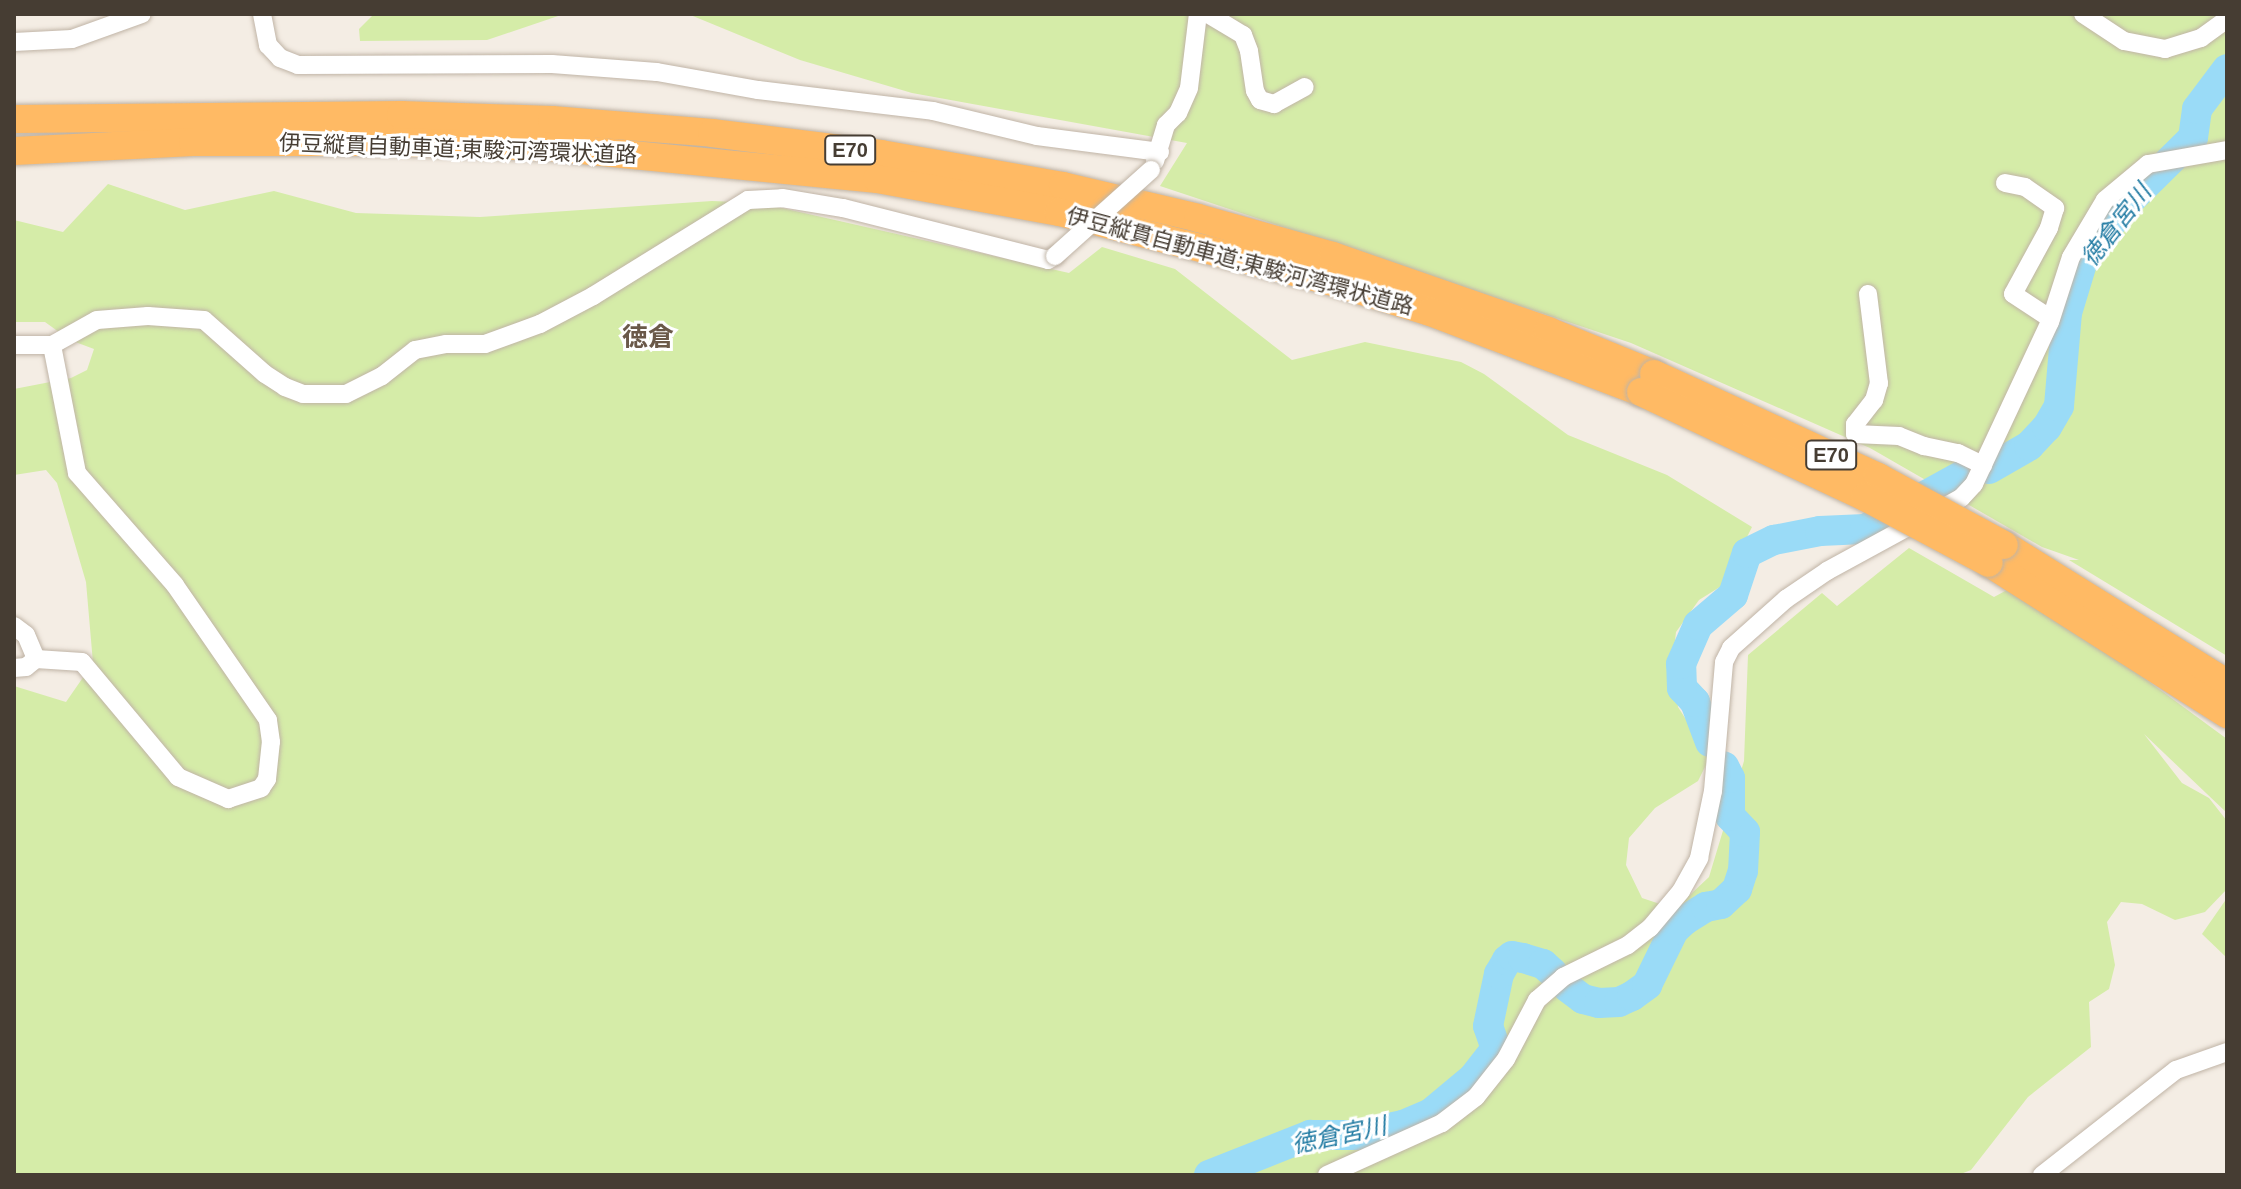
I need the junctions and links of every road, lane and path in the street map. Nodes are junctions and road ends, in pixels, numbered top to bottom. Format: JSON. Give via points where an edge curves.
{"nodes":[{"id":1,"x":142,"y":14,"type":"edge"},
{"id":2,"x":262,"y":14,"type":"edge"},
{"id":3,"x":1198,"y":14,"type":"edge"},
{"id":4,"x":1208,"y":14,"type":"edge"},
{"id":5,"x":2083,"y":14,"type":"edge"},
{"id":6,"x":2227,"y":19,"type":"edge"},
{"id":7,"x":14,"y":42,"type":"edge"},
{"id":8,"x":1305,"y":87,"type":"dead end"},
{"id":9,"x":14,"y":119,"type":"edge"},
{"id":10,"x":2227,"y":150,"type":"edge"},
{"id":11,"x":14,"y":151,"type":"edge"},
{"id":12,"x":1160,"y":152,"type":"junction"},
{"id":13,"x":2005,"y":183,"type":"dead end"},
{"id":14,"x":1868,"y":294,"type":"dead end"},
{"id":15,"x":2051,"y":319,"type":"junction"},
{"id":16,"x":14,"y":345,"type":"edge"},
{"id":17,"x":52,"y":345,"type":"junction"},
{"id":18,"x":1647,"y":383,"type":"junction"},
{"id":19,"x":1983,"y":465,"type":"junction"},
{"id":20,"x":1996,"y":554,"type":"junction"},
{"id":21,"x":14,"y":626,"type":"edge"},
{"id":22,"x":36,"y":659,"type":"junction"},
{"id":23,"x":14,"y":668,"type":"edge"},
{"id":24,"x":2227,"y":683,"type":"edge"},
{"id":25,"x":2227,"y":714,"type":"edge"},
{"id":26,"x":2227,"y":1052,"type":"edge"},
{"id":27,"x":1327,"y":1175,"type":"edge"},
{"id":28,"x":2042,"y":1175,"type":"edge"}],
"edges":[{"from":1,"to":7,"type":"street","via":[[72,39]]},
{"from":2,"to":12,"type":"street","via":[[268,45],[280,58],[298,65],[552,64],[657,72],[933,111],[1050,138]]},
{"from":3,"to":12,"type":"street","via":[[1189,88],[1166,125]]},
{"from":4,"to":8,"type":"street","via":[[1243,35],[1260,100],[1274,104]]},
{"from":5,"to":6,"type":"street","via":[[2124,41],[2165,49],[2201,38]]},
{"from":9,"to":18,"type":"highway","name":"伊豆縦貫自動車道;東駿河湾環状道路","number":"E70","via":[[401,115],[552,120],[881,154],[1078,190],[1333,256],[1453,296]]},
{"from":10,"to":15,"type":"street","via":[[2163,159],[2121,184],[2084,230]]},
{"from":11,"to":18,"type":"highway","name":"伊豆縦貫自動車道;東駿河湾環状道路","number":"E70","via":[[193,142],[535,146],[877,179],[1059,212],[1326,280]]},
{"from":12,"to":17,"type":"street","bridge":true,"via":[[1151,170],[1048,260],[843,208],[782,198],[748,200],[540,324],[485,344],[415,350],[382,376],[346,394],[303,394],[285,387],[204,320],[97,320]]},
{"from":13,"to":15,"type":"street","via":[[2025,187],[2055,208],[2013,294]]},
{"from":14,"to":19,"type":"street","via":[[1879,383],[1874,400],[1855,424],[1855,434],[1899,436]]},
{"from":15,"to":19,"type":"street"},
{"from":16,"to":17,"type":"street"},
{"from":17,"to":22,"type":"street","via":[[77,473],[175,585],[268,720],[267,779],[261,788],[228,799],[178,777],[82,662]]},
{"from":18,"to":20,"type":"highway","name":"伊豆縦貫自動車道;東駿河湾環状道路","number":"E70","bridge":true,"via":[[1878,477]]},
{"from":19,"to":27,"type":"street","via":[[1961,498],[1827,571],[1786,599],[1726,654],[1713,791],[1699,858],[1681,891],[1650,928],[1552,985],[1537,1000],[1493,1079],[1465,1106],[1442,1123]]},
{"from":20,"to":24,"type":"highway","name":"伊豆縦貫自動車道;東駿河湾環状道路","number":"E70"},
{"from":20,"to":25,"type":"highway","name":"伊豆縦貫自動車道;東駿河湾環状道路","number":"E70"},
{"from":21,"to":22,"type":"street","via":[[26,635]]},
{"from":22,"to":23,"type":"street"},
{"from":26,"to":28,"type":"street","via":[[2176,1070]]}]}
